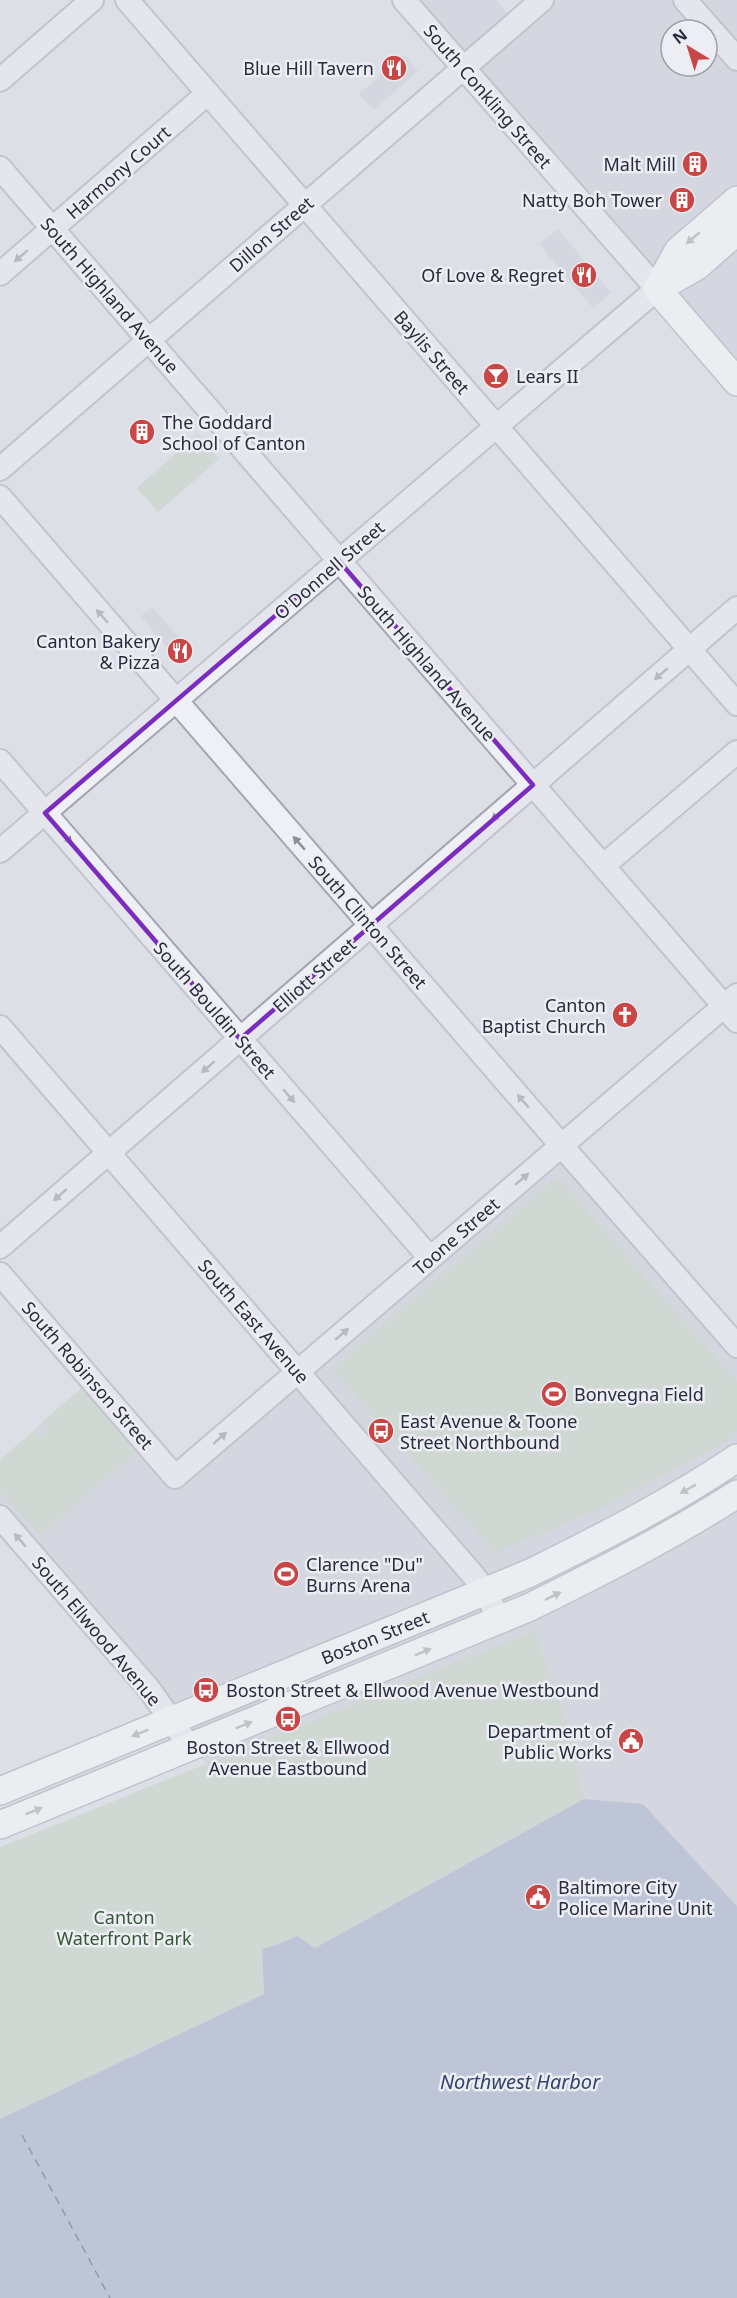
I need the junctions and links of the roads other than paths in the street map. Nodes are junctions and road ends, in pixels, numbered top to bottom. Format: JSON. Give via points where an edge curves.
{"nodes":[{"id":1,"x":92,"y":0,"type":"edge"},
{"id":2,"x":127,"y":0,"type":"edge"},
{"id":3,"x":404,"y":0,"type":"edge"},
{"id":4,"x":542,"y":0,"type":"edge"},
{"id":5,"x":685,"y":0,"type":"edge"},
{"id":6,"x":737,"y":59,"type":"edge"},
{"id":7,"x":463,"y":68,"type":"junction"},
{"id":8,"x":0,"y":80,"type":"edge"},
{"id":9,"x":208,"y":93,"type":"junction"},
{"id":10,"x":0,"y":168,"type":"edge"},
{"id":11,"x":737,"y":200,"type":"edge"},
{"id":12,"x":305,"y":205,"type":"junction"},
{"id":13,"x":52,"y":229,"type":"junction"},
{"id":14,"x":737,"y":231,"type":"edge"},
{"id":15,"x":0,"y":274,"type":"edge"},
{"id":16,"x":657,"y":289,"type":"junction"},
{"id":17,"x":149,"y":340,"type":"junction"},
{"id":18,"x":737,"y":382,"type":"edge"},
{"id":19,"x":497,"y":426,"type":"junction"},
{"id":20,"x":0,"y":469,"type":"edge"},
{"id":21,"x":0,"y":497,"type":"edge"},
{"id":22,"x":339,"y":561,"type":"junction"},
{"id":23,"x":737,"y":608,"type":"edge"},
{"id":24,"x":689,"y":649,"type":"junction"},
{"id":25,"x":176,"y":701,"type":"junction"},
{"id":26,"x":737,"y":704,"type":"edge"},
{"id":27,"x":737,"y":752,"type":"edge"},
{"id":28,"x":0,"y":761,"type":"edge"},
{"id":29,"x":533,"y":785,"type":"junction"},
{"id":30,"x":45,"y":813,"type":"junction"},
{"id":31,"x":0,"y":852,"type":"edge"},
{"id":32,"x":603,"y":866,"type":"junction"},
{"id":33,"x":370,"y":926,"type":"junction"},
{"id":34,"x":733,"y":1008,"type":"edge"},
{"id":35,"x":0,"y":1027,"type":"edge"},
{"id":36,"x":240,"y":1039,"type":"junction"},
{"id":37,"x":561,"y":1145,"type":"junction"},
{"id":38,"x":108,"y":1153,"type":"junction"},
{"id":39,"x":0,"y":1247,"type":"edge"},
{"id":40,"x":430,"y":1258,"type":"junction"},
{"id":41,"x":0,"y":1274,"type":"edge"},
{"id":42,"x":737,"y":1346,"type":"edge"},
{"id":43,"x":298,"y":1372,"type":"junction"},
{"id":44,"x":737,"y":1458,"type":"edge"},
{"id":45,"x":176,"y":1476,"type":"joint"},
{"id":46,"x":737,"y":1494,"type":"edge"},
{"id":47,"x":0,"y":1517,"type":"edge"},
{"id":48,"x":486,"y":1592,"type":"junction"},
{"id":49,"x":499,"y":1620,"type":"junction"},
{"id":50,"x":171,"y":1720,"type":"junction"},
{"id":51,"x":190,"y":1747,"type":"junction"},
{"id":52,"x":0,"y":1791,"type":"edge"},
{"id":53,"x":0,"y":1825,"type":"edge"}],
"edges":[{"from":1,"to":8,"type":"street"},
{"from":2,"to":9,"type":"street","name":"Baylis Street"},
{"from":3,"to":7,"type":"street","name":"South Conkling Street"},
{"from":4,"to":7,"type":"street","name":"Dillon Street"},
{"from":5,"to":6,"type":"street"},
{"from":7,"to":12,"type":"street","name":"Dillon Street"},
{"from":7,"to":16,"type":"street","name":"South Conkling Street"},
{"from":9,"to":12,"type":"street","name":"Baylis Street"},
{"from":9,"to":13,"type":"street","name":"Harmony Court"},
{"from":10,"to":13,"type":"street","name":"South Highland Avenue"},
{"from":11,"to":16,"type":"main road","name":"O'Donnell Street","one_way":true,"via":[[678,251]]},
{"from":12,"to":17,"type":"street","name":"Dillon Street"},
{"from":12,"to":19,"type":"street","name":"Baylis Street"},
{"from":13,"to":15,"type":"street","name":"Harmony Court","one_way":true},
{"from":13,"to":17,"type":"street","name":"South Highland Avenue"},
{"from":14,"to":16,"type":"main road","name":"O'Donnell Street","via":[[697,266]]},
{"from":16,"to":18,"type":"main road","name":"South Conkling Street"},
{"from":16,"to":19,"type":"street","name":"O'Donnell Street"},
{"from":17,"to":20,"type":"street","name":"Dillon Street"},
{"from":17,"to":22,"type":"street","name":"South Highland Avenue"},
{"from":19,"to":22,"type":"street","name":"O'Donnell Street"},
{"from":19,"to":24,"type":"street","name":"Baylis Street"},
{"from":25,"to":21,"type":"street","name":"South Clinton Street","one_way":true},
{"from":22,"to":25,"type":"street","name":"O'Donnell Street"},
{"from":22,"to":29,"type":"street","name":"South Highland Avenue"},
{"from":23,"to":24,"type":"street","name":"Elliott Street"},
{"from":24,"to":26,"type":"street","name":"Baylis Street"},
{"from":24,"to":29,"type":"street","name":"Elliott Street","one_way":true},
{"from":25,"to":30,"type":"street","name":"O'Donnell Street"},
{"from":33,"to":25,"type":"street","name":"South Clinton Street","one_way":true},
{"from":27,"to":32,"type":"street"},
{"from":28,"to":30,"type":"street","name":"South Bouldin Street"},
{"from":29,"to":32,"type":"street","name":"South Highland Avenue"},
{"from":29,"to":33,"type":"street","name":"Elliott Street","one_way":true},
{"from":30,"to":31,"type":"street","name":"O'Donnell Street"},
{"from":30,"to":36,"type":"street","name":"South Bouldin Street","one_way":true},
{"from":32,"to":34,"type":"street","name":"South Highland Avenue"},
{"from":33,"to":36,"type":"street","name":"Elliott Street"},
{"from":37,"to":33,"type":"street","name":"South Clinton Street","one_way":true},
{"from":34,"to":37,"type":"street","name":"Toone Street"},
{"from":35,"to":38,"type":"street","name":"South East Avenue"},
{"from":36,"to":38,"type":"street","name":"Elliott Street","one_way":true},
{"from":36,"to":40,"type":"street","name":"South Bouldin Street","one_way":true},
{"from":40,"to":37,"type":"street","name":"Toone Street","one_way":true},
{"from":37,"to":42,"type":"street","name":"South Clinton Street"},
{"from":38,"to":39,"type":"street","name":"Elliott Street","one_way":true},
{"from":38,"to":43,"type":"street","name":"South East Avenue"},
{"from":43,"to":40,"type":"street","name":"Toone Street","one_way":true},
{"from":41,"to":45,"type":"street","name":"South Robinson Street"},
{"from":45,"to":43,"type":"street","name":"Toone Street","one_way":true},
{"from":43,"to":48,"type":"street","name":"South East Avenue"},
{"from":44,"to":48,"type":"main road","name":"Boston Street","one_way":true,"via":[[606,1535]]},
{"from":49,"to":46,"type":"main road","name":"Boston Street","one_way":true,"via":[[576,1584]]},
{"from":50,"to":47,"type":"street","name":"South Ellwood Avenue","one_way":true,"via":[[149,1689]]},
{"from":48,"to":49,"type":"street","name":"South East Avenue"},
{"from":48,"to":50,"type":"main road","name":"Boston Street"},
{"from":51,"to":49,"type":"main road","name":"Boston Street","one_way":true},
{"from":50,"to":51,"type":"street","name":"South Ellwood Avenue"},
{"from":50,"to":52,"type":"main road","name":"Boston Street","one_way":true},
{"from":53,"to":51,"type":"main road","name":"Boston Street","one_way":true}]}
